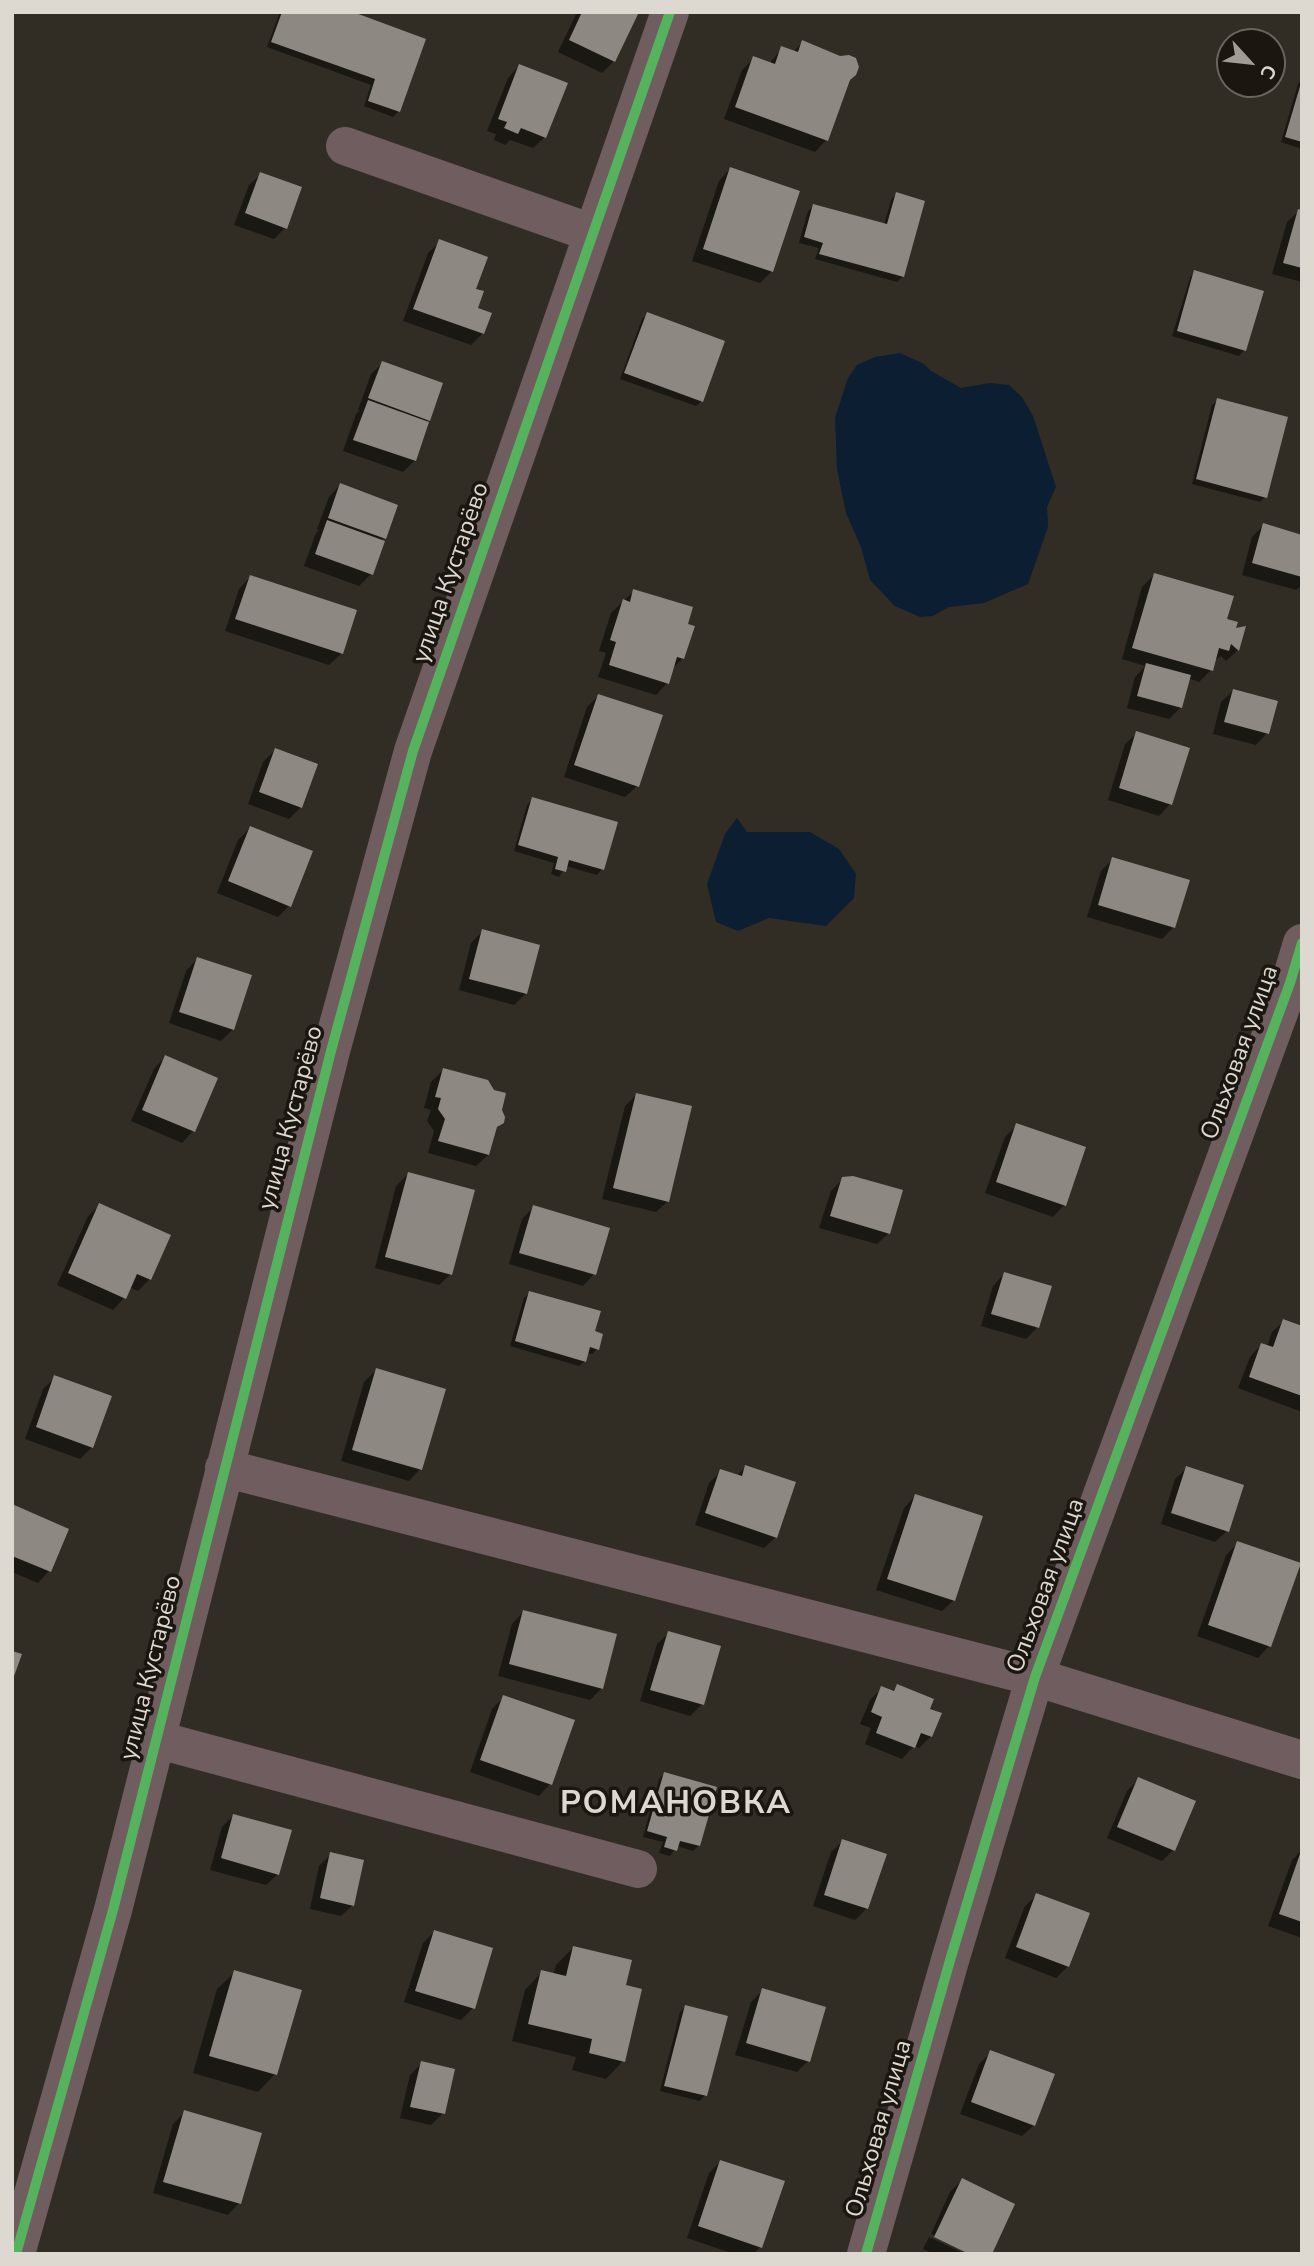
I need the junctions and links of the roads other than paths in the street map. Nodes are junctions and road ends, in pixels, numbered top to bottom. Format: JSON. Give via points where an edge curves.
{"nodes":[{"id":1,"x":670,"y":12,"type":"edge"},
{"id":2,"x":345,"y":146,"type":"dead end"},
{"id":3,"x":592,"y":233,"type":"junction"},
{"id":4,"x":1302,"y":943,"type":"edge"},
{"id":5,"x":223,"y":1468,"type":"junction"},
{"id":6,"x":1035,"y":1677,"type":"junction"},
{"id":7,"x":155,"y":1739,"type":"junction"},
{"id":8,"x":1302,"y":1760,"type":"edge"},
{"id":9,"x":638,"y":1869,"type":"dead end"},
{"id":10,"x":16,"y":2254,"type":"edge"},
{"id":11,"x":866,"y":2254,"type":"edge"}],
"edges":[{"from":1,"to":3,"type":"street","name":"улица Кустарёво"},
{"from":2,"to":3,"type":"street"},
{"from":3,"to":5,"type":"street","name":"улица Кустарёво","via":[[413,751]]},
{"from":4,"to":6,"type":"street","name":"Ольховая улица"},
{"from":5,"to":6,"type":"street"},
{"from":5,"to":7,"type":"street","name":"улица Кустарёво"},
{"from":6,"to":8,"type":"street"},
{"from":6,"to":11,"type":"street","name":"Ольховая улица"},
{"from":7,"to":9,"type":"street"},
{"from":7,"to":10,"type":"street","name":"улица Кустарёво","via":[[113,1910]]}]}
